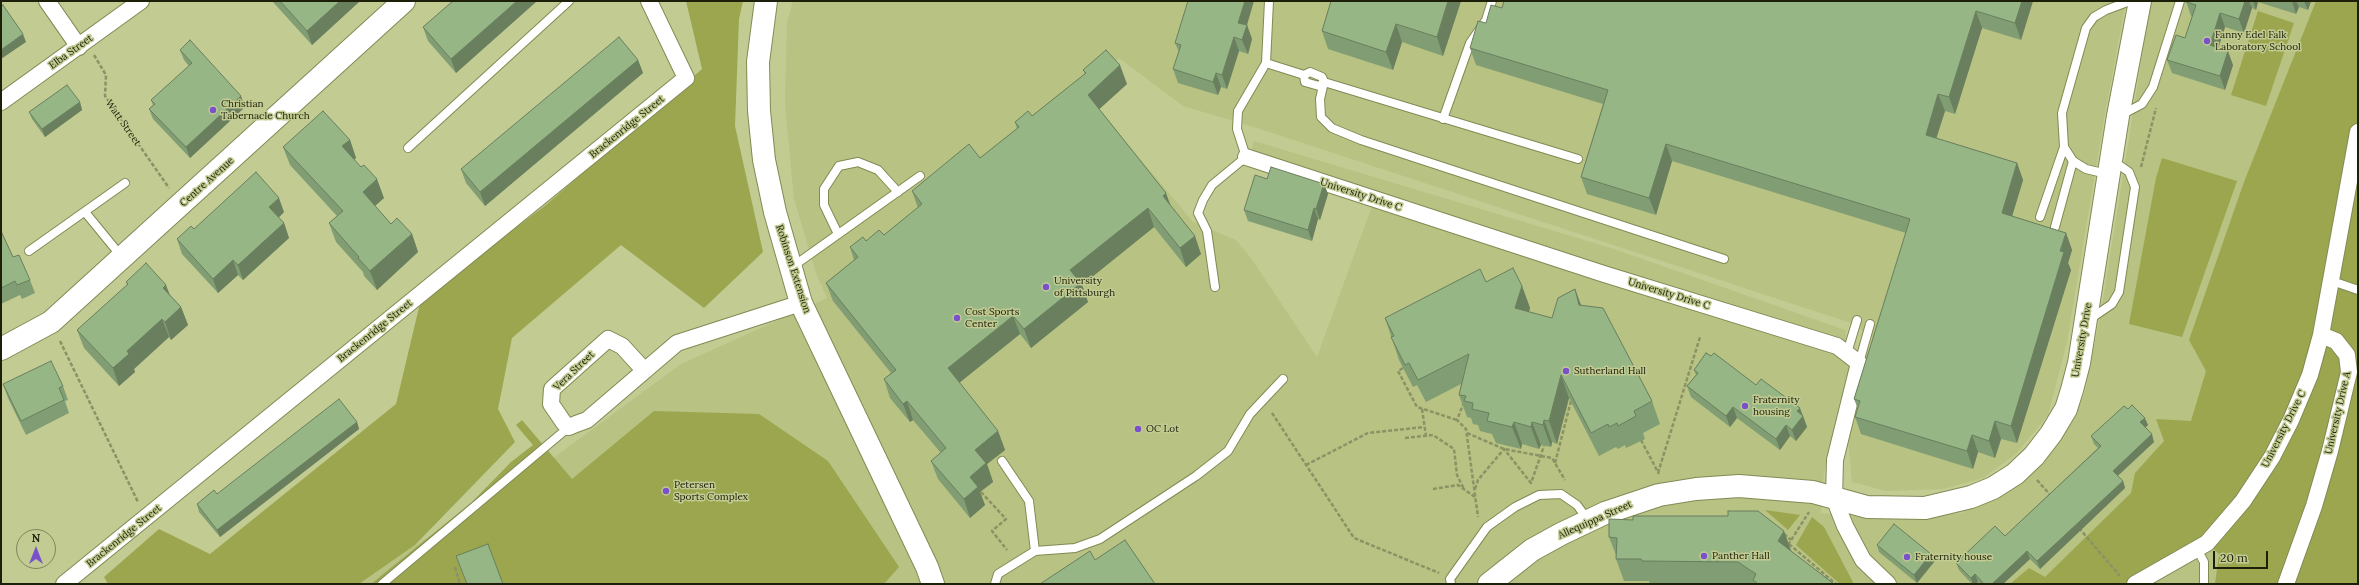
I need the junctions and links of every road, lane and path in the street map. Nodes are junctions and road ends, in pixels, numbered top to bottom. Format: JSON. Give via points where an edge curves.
{"nodes":[{"id":1,"x":47,"y":1,"type":"edge"},
{"id":2,"x":141,"y":1,"type":"edge"},
{"id":3,"x":569,"y":1,"type":"edge"},
{"id":4,"x":649,"y":1,"type":"edge"},
{"id":5,"x":766,"y":1,"type":"edge"},
{"id":6,"x":1269,"y":1,"type":"edge"},
{"id":7,"x":1492,"y":1,"type":"edge"},
{"id":8,"x":2130,"y":1,"type":"edge"},
{"id":9,"x":2140,"y":1,"type":"edge"},
{"id":10,"x":2180,"y":1,"type":"edge"},
{"id":11,"x":395,"y":4,"type":"edge"},
{"id":12,"x":86,"y":50,"type":"junction"},
{"id":13,"x":1266,"y":62,"type":"junction"},
{"id":14,"x":1324,"y":82,"type":"junction"},
{"id":15,"x":1,"y":102,"type":"edge"},
{"id":16,"x":2157,"y":105,"type":"dead end"},
{"id":17,"x":2118,"y":116,"type":"junction"},
{"id":18,"x":1443,"y":119,"type":"junction"},
{"id":19,"x":2358,"y":132,"type":"edge"},
{"id":20,"x":2064,"y":147,"type":"junction"},
{"id":21,"x":408,"y":148,"type":"dead end"},
{"id":22,"x":1246,"y":157,"type":"junction"},
{"id":23,"x":1578,"y":159,"type":"dead end"},
{"id":24,"x":2073,"y":161,"type":"junction"},
{"id":25,"x":2111,"y":167,"type":"junction"},
{"id":26,"x":2140,"y":170,"type":"dead end"},
{"id":27,"x":920,"y":176,"type":"dead end"},
{"id":28,"x":125,"y":183,"type":"dead end"},
{"id":29,"x":169,"y":188,"type":"dead end"},
{"id":30,"x":898,"y":192,"type":"junction"},
{"id":31,"x":84,"y":212,"type":"junction"},
{"id":32,"x":2040,"y":217,"type":"dead end"},
{"id":33,"x":2055,"y":227,"type":"dead end"},
{"id":34,"x":838,"y":234,"type":"junction"},
{"id":35,"x":29,"y":251,"type":"dead end"},
{"id":36,"x":123,"y":258,"type":"junction"},
{"id":37,"x":1724,"y":259,"type":"dead end"},
{"id":38,"x":792,"y":267,"type":"junction"},
{"id":39,"x":2332,"y":281,"type":"junction"},
{"id":40,"x":1215,"y":287,"type":"dead end"},
{"id":41,"x":2358,"y":290,"type":"edge"},
{"id":42,"x":801,"y":303,"type":"junction"},
{"id":43,"x":1857,"y":320,"type":"dead end"},
{"id":44,"x":1870,"y":324,"type":"dead end"},
{"id":45,"x":2321,"y":335,"type":"junction"},
{"id":46,"x":1700,"y":337,"type":"dead end"},
{"id":47,"x":60,"y":341,"type":"dead end"},
{"id":48,"x":1,"y":349,"type":"edge"},
{"id":49,"x":1853,"y":358,"type":"junction"},
{"id":50,"x":1403,"y":368,"type":"edge"},
{"id":51,"x":644,"y":370,"type":"junction"},
{"id":52,"x":1283,"y":379,"type":"dead end"},
{"id":53,"x":1465,"y":399,"type":"edge"},
{"id":54,"x":1571,"y":401,"type":"edge"},
{"id":55,"x":1422,"y":409,"type":"junction"},
{"id":56,"x":1272,"y":413,"type":"dead end"},
{"id":57,"x":1457,"y":420,"type":"junction"},
{"id":58,"x":569,"y":427,"type":"junction"},
{"id":59,"x":1424,"y":427,"type":"junction"},
{"id":60,"x":1467,"y":433,"type":"junction"},
{"id":61,"x":1426,"y":436,"type":"junction"},
{"id":62,"x":1405,"y":438,"type":"dead end"},
{"id":63,"x":1641,"y":440,"type":"dead end"},
{"id":64,"x":1544,"y":446,"type":"edge"},
{"id":65,"x":1504,"y":449,"type":"junction"},
{"id":66,"x":1543,"y":456,"type":"junction"},
{"id":67,"x":1002,"y":461,"type":"dead end"},
{"id":68,"x":1555,"y":463,"type":"junction"},
{"id":69,"x":1306,"y":465,"type":"junction"},
{"id":70,"x":1658,"y":474,"type":"junction"},
{"id":71,"x":2034,"y":476,"type":"dead end"},
{"id":72,"x":1565,"y":480,"type":"dead end"},
{"id":73,"x":1662,"y":480,"type":"dead end"},
{"id":74,"x":1433,"y":489,"type":"dead end"},
{"id":75,"x":1464,"y":489,"type":"junction"},
{"id":76,"x":981,"y":492,"type":"dead end"},
{"id":77,"x":1475,"y":492,"type":"junction"},
{"id":78,"x":1475,"y":497,"type":"junction"},
{"id":79,"x":1834,"y":498,"type":"junction"},
{"id":80,"x":2056,"y":502,"type":"edge"},
{"id":81,"x":140,"y":506,"type":"dead end"},
{"id":82,"x":1812,"y":507,"type":"dead end"},
{"id":83,"x":1478,"y":520,"type":"dead end"},
{"id":84,"x":1588,"y":520,"type":"junction"},
{"id":85,"x":2076,"y":524,"type":"edge"},
{"id":86,"x":1780,"y":531,"type":"edge"},
{"id":87,"x":1791,"y":540,"type":"junction"},
{"id":88,"x":1789,"y":544,"type":"junction"},
{"id":89,"x":1786,"y":549,"type":"edge"},
{"id":90,"x":2197,"y":549,"type":"junction"},
{"id":91,"x":1007,"y":550,"type":"dead end"},
{"id":92,"x":1035,"y":551,"type":"junction"},
{"id":93,"x":455,"y":567,"type":"edge"},
{"id":94,"x":1439,"y":573,"type":"dead end"},
{"id":95,"x":2128,"y":581,"type":"edge"},
{"id":96,"x":64,"y":584,"type":"edge"},
{"id":97,"x":382,"y":584,"type":"edge"},
{"id":98,"x":460,"y":584,"type":"edge"},
{"id":99,"x":933,"y":584,"type":"edge"},
{"id":100,"x":995,"y":584,"type":"edge"},
{"id":101,"x":1451,"y":584,"type":"edge"},
{"id":102,"x":1489,"y":584,"type":"edge"},
{"id":103,"x":1836,"y":584,"type":"edge"},
{"id":104,"x":1888,"y":584,"type":"edge"},
{"id":105,"x":2204,"y":584,"type":"edge"},
{"id":106,"x":2286,"y":584,"type":"edge"}],
"edges":[{"from":1,"to":12,"type":"street"},
{"from":2,"to":12,"type":"street","name":"Elba Street"},
{"from":3,"to":21,"type":"lane"},
{"from":4,"to":96,"type":"street","name":"Brackenridge Street","via":[[686,78]]},
{"from":5,"to":38,"type":"street","name":"Robinson Extension","via":[[758,62],[760,125],[764,160],[775,212]]},
{"from":6,"to":13,"type":"lane"},
{"from":7,"to":18,"type":"lane","via":[[1486,20],[1470,43]]},
{"from":8,"to":20,"type":"lane","via":[[2094,17],[2086,28],[2062,113]]},
{"from":9,"to":17,"type":"street","name":"University Drive"},
{"from":10,"to":17,"type":"lane","via":[[2153,87],[2142,104]]},
{"from":11,"to":36,"type":"street","name":"Centre Avenue"},
{"from":12,"to":15,"type":"street","name":"Elba Street"},
{"from":12,"to":29,"type":"path","name":"Watt Street","via":[[106,75],[105,96]]},
{"from":13,"to":14,"type":"lane","via":[[1304,75],[1306,82],[1319,86]]},
{"from":13,"to":22,"type":"lane","via":[[1238,111],[1238,129]]},
{"from":14,"to":18,"type":"lane"},
{"from":14,"to":37,"type":"lane","via":[[1320,99],[1321,117],[1332,128],[1361,140]]},
{"from":16,"to":26,"type":"path"},
{"from":17,"to":25,"type":"street","name":"University Drive"},
{"from":18,"to":23,"type":"lane"},
{"from":19,"to":39,"type":"street"},
{"from":20,"to":24,"type":"lane"},
{"from":20,"to":32,"type":"lane"},
{"from":22,"to":40,"type":"lane","via":[[1212,185],[1198,213],[1208,231]]},
{"from":22,"to":49,"type":"street","name":"University Drive C","via":[[1611,277],[1837,346]]},
{"from":24,"to":25,"type":"lane","via":[[2086,169]]},
{"from":24,"to":33,"type":"lane"},
{"from":25,"to":79,"type":"street","name":"University Drive","via":[[2079,363],[2066,409],[2034,456],[2015,474],[1993,488],[1925,508],[1867,507]]},
{"from":27,"to":30,"type":"lane"},
{"from":28,"to":31,"type":"lane"},
{"from":30,"to":34,"type":"lane"},
{"from":30,"to":34,"type":"lane","via":[[878,170],[858,162],[839,166],[824,189],[824,205]]},
{"from":31,"to":35,"type":"lane"},
{"from":31,"to":36,"type":"lane"},
{"from":34,"to":38,"type":"lane"},
{"from":36,"to":48,"type":"street","name":"Centre Avenue","via":[[52,322]]},
{"from":38,"to":42,"type":"street","name":"Robinson Extension"},
{"from":39,"to":41,"type":"lane"},
{"from":39,"to":45,"type":"street"},
{"from":42,"to":51,"type":"street","via":[[677,343]]},
{"from":42,"to":99,"type":"street","name":"Robinson Extension","via":[[928,567]]},
{"from":43,"to":49,"type":"lane"},
{"from":44,"to":49,"type":"lane"},
{"from":45,"to":90,"type":"street","name":"University Drive C","via":[[2310,375],[2272,457],[2243,501],[2207,543]]},
{"from":45,"to":106,"type":"street","name":"University Drive A","via":[[2336,341],[2347,355],[2349,372],[2328,458]]},
{"from":46,"to":70,"type":"path"},
{"from":47,"to":81,"type":"path"},
{"from":49,"to":79,"type":"street","via":[[1835,460]]},
{"from":50,"to":55,"type":"path","via":[[1398,371],[1417,407]]},
{"from":51,"to":58,"type":"street","via":[[587,420]]},
{"from":51,"to":58,"type":"street","name":"Vera Street","via":[[622,346],[608,339],[552,389],[551,404]]},
{"from":52,"to":92,"type":"lane","via":[[1250,414],[1228,451],[1196,476],[1100,539],[1075,548]]},
{"from":53,"to":57,"type":"path"},
{"from":54,"to":68,"type":"path"},
{"from":55,"to":57,"type":"path"},
{"from":55,"to":59,"type":"path"},
{"from":56,"to":69,"type":"path"},
{"from":57,"to":60,"type":"path","via":[[1463,424]]},
{"from":58,"to":97,"type":"lane"},
{"from":59,"to":61,"type":"path"},
{"from":59,"to":69,"type":"path","via":[[1368,433]]},
{"from":60,"to":65,"type":"path"},
{"from":60,"to":77,"type":"path"},
{"from":61,"to":62,"type":"path"},
{"from":61,"to":75,"type":"path","via":[[1433,435],[1454,449],[1457,475]]},
{"from":63,"to":70,"type":"path"},
{"from":64,"to":66,"type":"path"},
{"from":65,"to":66,"type":"path"},
{"from":65,"to":66,"type":"path","via":[[1531,483]]},
{"from":65,"to":77,"type":"path","via":[[1478,480]]},
{"from":66,"to":68,"type":"path","via":[[1552,458]]},
{"from":67,"to":92,"type":"lane","via":[[1029,501]]},
{"from":68,"to":72,"type":"path"},
{"from":69,"to":94,"type":"path","via":[[1354,538]]},
{"from":70,"to":73,"type":"path"},
{"from":71,"to":80,"type":"path"},
{"from":74,"to":75,"type":"path","via":[[1458,485]]},
{"from":75,"to":78,"type":"path"},
{"from":76,"to":91,"type":"path","via":[[1006,519],[992,531]]},
{"from":77,"to":78,"type":"path"},
{"from":78,"to":83,"type":"path"},
{"from":79,"to":84,"type":"street","name":"Allequippa Street","via":[[1813,492],[1739,486],[1696,489],[1659,495]]},
{"from":79,"to":104,"type":"street","via":[[1863,560]]},
{"from":82,"to":87,"type":"path"},
{"from":84,"to":101,"type":"lane","via":[[1577,506],[1562,494],[1539,495],[1515,507],[1487,527],[1450,579]]},
{"from":84,"to":102,"type":"street","name":"Allequippa Street","via":[[1532,550]]},
{"from":85,"to":95,"type":"path"},
{"from":86,"to":87,"type":"path"},
{"from":87,"to":88,"type":"path"},
{"from":88,"to":89,"type":"path"},
{"from":88,"to":103,"type":"path"},
{"from":90,"to":95,"type":"street","name":"University Drive C"},
{"from":90,"to":105,"type":"lane","via":[[2204,562]]},
{"from":92,"to":100,"type":"lane","via":[[998,574]]},
{"from":93,"to":98,"type":"path"}]}
